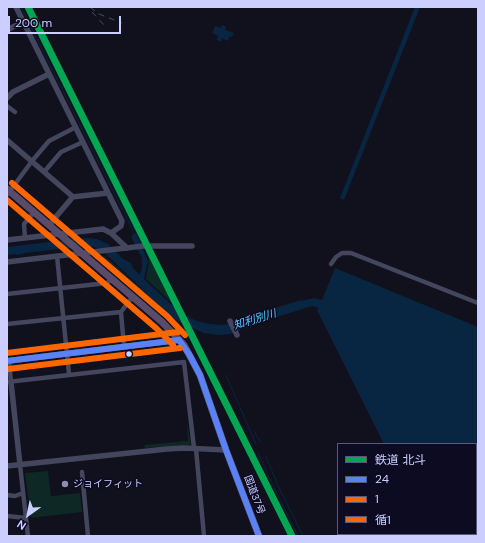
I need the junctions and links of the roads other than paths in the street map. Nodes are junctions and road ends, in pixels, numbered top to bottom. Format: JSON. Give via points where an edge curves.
{"nodes":[{"id":1,"x":16,"y":7,"type":"edge"},
{"id":2,"x":24,"y":22,"type":"junction"},
{"id":3,"x":7,"y":30,"type":"edge"},
{"id":4,"x":49,"y":74,"type":"junction"},
{"id":5,"x":7,"y":98,"type":"edge"},
{"id":6,"x":7,"y":106,"type":"edge"},
{"id":7,"x":15,"y":112,"type":"dead end"},
{"id":8,"x":76,"y":127,"type":"junction"},
{"id":9,"x":7,"y":140,"type":"edge"},
{"id":10,"x":83,"y":142,"type":"junction"},
{"id":11,"x":32,"y":161,"type":"junction"},
{"id":12,"x":44,"y":172,"type":"junction"},
{"id":13,"x":8,"y":192,"type":"edge"},
{"id":14,"x":108,"y":193,"type":"junction"},
{"id":15,"x":72,"y":197,"type":"junction"},
{"id":16,"x":34,"y":212,"type":"junction"},
{"id":17,"x":49,"y":225,"type":"junction"},
{"id":18,"x":110,"y":233,"type":"junction"},
{"id":19,"x":59,"y":234,"type":"junction"},
{"id":20,"x":25,"y":238,"type":"junction"},
{"id":21,"x":7,"y":240,"type":"edge"},
{"id":22,"x":192,"y":246,"type":"dead end"},
{"id":23,"x":127,"y":248,"type":"junction"},
{"id":24,"x":82,"y":254,"type":"junction"},
{"id":25,"x":57,"y":256,"type":"junction"},
{"id":26,"x":7,"y":262,"type":"edge"},
{"id":27,"x":331,"y":264,"type":"dead end"},
{"id":28,"x":112,"y":279,"type":"junction"},
{"id":29,"x":60,"y":288,"type":"junction"},
{"id":30,"x":7,"y":294,"type":"edge"},
{"id":31,"x":133,"y":296,"type":"junction"},
{"id":32,"x":478,"y":303,"type":"edge"},
{"id":33,"x":121,"y":312,"type":"junction"},
{"id":34,"x":62,"y":318,"type":"junction"},
{"id":35,"x":230,"y":321,"type":"dead end"},
{"id":36,"x":7,"y":324,"type":"edge"},
{"id":37,"x":237,"y":335,"type":"dead end"},
{"id":38,"x":179,"y":340,"type":"junction"},
{"id":39,"x":124,"y":347,"type":"junction"},
{"id":40,"x":66,"y":354,"type":"junction"},
{"id":41,"x":8,"y":361,"type":"edge"},
{"id":42,"x":69,"y":374,"type":"junction"},
{"id":43,"x":9,"y":382,"type":"edge"},
{"id":44,"x":195,"y":449,"type":"junction"},
{"id":45,"x":226,"y":450,"type":"junction"},
{"id":46,"x":20,"y":465,"type":"junction"},
{"id":47,"x":7,"y":466,"type":"edge"},
{"id":48,"x":82,"y":472,"type":"dead end"},
{"id":49,"x":23,"y":493,"type":"junction"},
{"id":50,"x":7,"y":495,"type":"edge"},
{"id":51,"x":7,"y":516,"type":"edge"},
{"id":52,"x":26,"y":518,"type":"junction"},
{"id":53,"x":28,"y":536,"type":"edge"},
{"id":54,"x":88,"y":536,"type":"edge"},
{"id":55,"x":204,"y":536,"type":"edge"},
{"id":56,"x":259,"y":536,"type":"edge"}],
"edges":[{"from":1,"to":2,"type":"street"},
{"from":2,"to":3,"type":"street"},
{"from":2,"to":4,"type":"street"},
{"from":4,"to":5,"type":"street"},
{"from":4,"to":8,"type":"street"},
{"from":6,"to":7,"type":"street"},
{"from":8,"to":10,"type":"street"},
{"from":8,"to":11,"type":"street","via":[[49,142]]},
{"from":9,"to":11,"type":"street"},
{"from":10,"to":12,"type":"street","via":[[61,152]]},
{"from":10,"to":14,"type":"street"},
{"from":11,"to":12,"type":"street"},
{"from":11,"to":13,"type":"street"},
{"from":12,"to":15,"type":"street"},
{"from":13,"to":16,"type":"highway","name":"国道37号"},
{"from":14,"to":15,"type":"street"},
{"from":14,"to":18,"type":"street","via":[[122,223]]},
{"from":15,"to":17,"type":"street"},
{"from":16,"to":17,"type":"highway","name":"国道37号"},
{"from":16,"to":20,"type":"street","via":[[24,224]]},
{"from":17,"to":19,"type":"highway","name":"国道37号"},
{"from":18,"to":19,"type":"street","via":[[103,229]]},
{"from":18,"to":23,"type":"street"},
{"from":19,"to":20,"type":"street"},
{"from":19,"to":24,"type":"highway","name":"国道37号"},
{"from":20,"to":21,"type":"street"},
{"from":22,"to":23,"type":"street"},
{"from":23,"to":24,"type":"street"},
{"from":24,"to":25,"type":"street"},
{"from":24,"to":28,"type":"highway","name":"国道37号"},
{"from":25,"to":26,"type":"street"},
{"from":25,"to":29,"type":"street"},
{"from":27,"to":32,"type":"street","via":[[342,253],[351,253]]},
{"from":28,"to":29,"type":"street","via":[[107,283]]},
{"from":28,"to":31,"type":"highway","name":"国道37号"},
{"from":29,"to":30,"type":"street"},
{"from":29,"to":34,"type":"street"},
{"from":31,"to":33,"type":"street"},
{"from":31,"to":38,"type":"highway","name":"国道37号"},
{"from":33,"to":34,"type":"street"},
{"from":33,"to":39,"type":"street"},
{"from":34,"to":36,"type":"street"},
{"from":34,"to":40,"type":"street"},
{"from":35,"to":37,"type":"street"},
{"from":38,"to":39,"type":"main road"},
{"from":38,"to":45,"type":"highway","name":"国道37号","via":[[196,367]]},
{"from":39,"to":40,"type":"main road"},
{"from":40,"to":41,"type":"main road"},
{"from":40,"to":42,"type":"street"},
{"from":41,"to":43,"type":"street"},
{"from":42,"to":43,"type":"street"},
{"from":42,"to":44,"type":"street","via":[[184,362]]},
{"from":43,"to":46,"type":"street"},
{"from":44,"to":45,"type":"street"},
{"from":44,"to":46,"type":"street","via":[[167,449]]},
{"from":44,"to":55,"type":"street"},
{"from":45,"to":56,"type":"highway","name":"国道37号"},
{"from":46,"to":47,"type":"street"},
{"from":46,"to":49,"type":"street"},
{"from":48,"to":54,"type":"street"},
{"from":49,"to":50,"type":"street"},
{"from":49,"to":52,"type":"street"},
{"from":51,"to":52,"type":"street"},
{"from":52,"to":53,"type":"street"}]}
